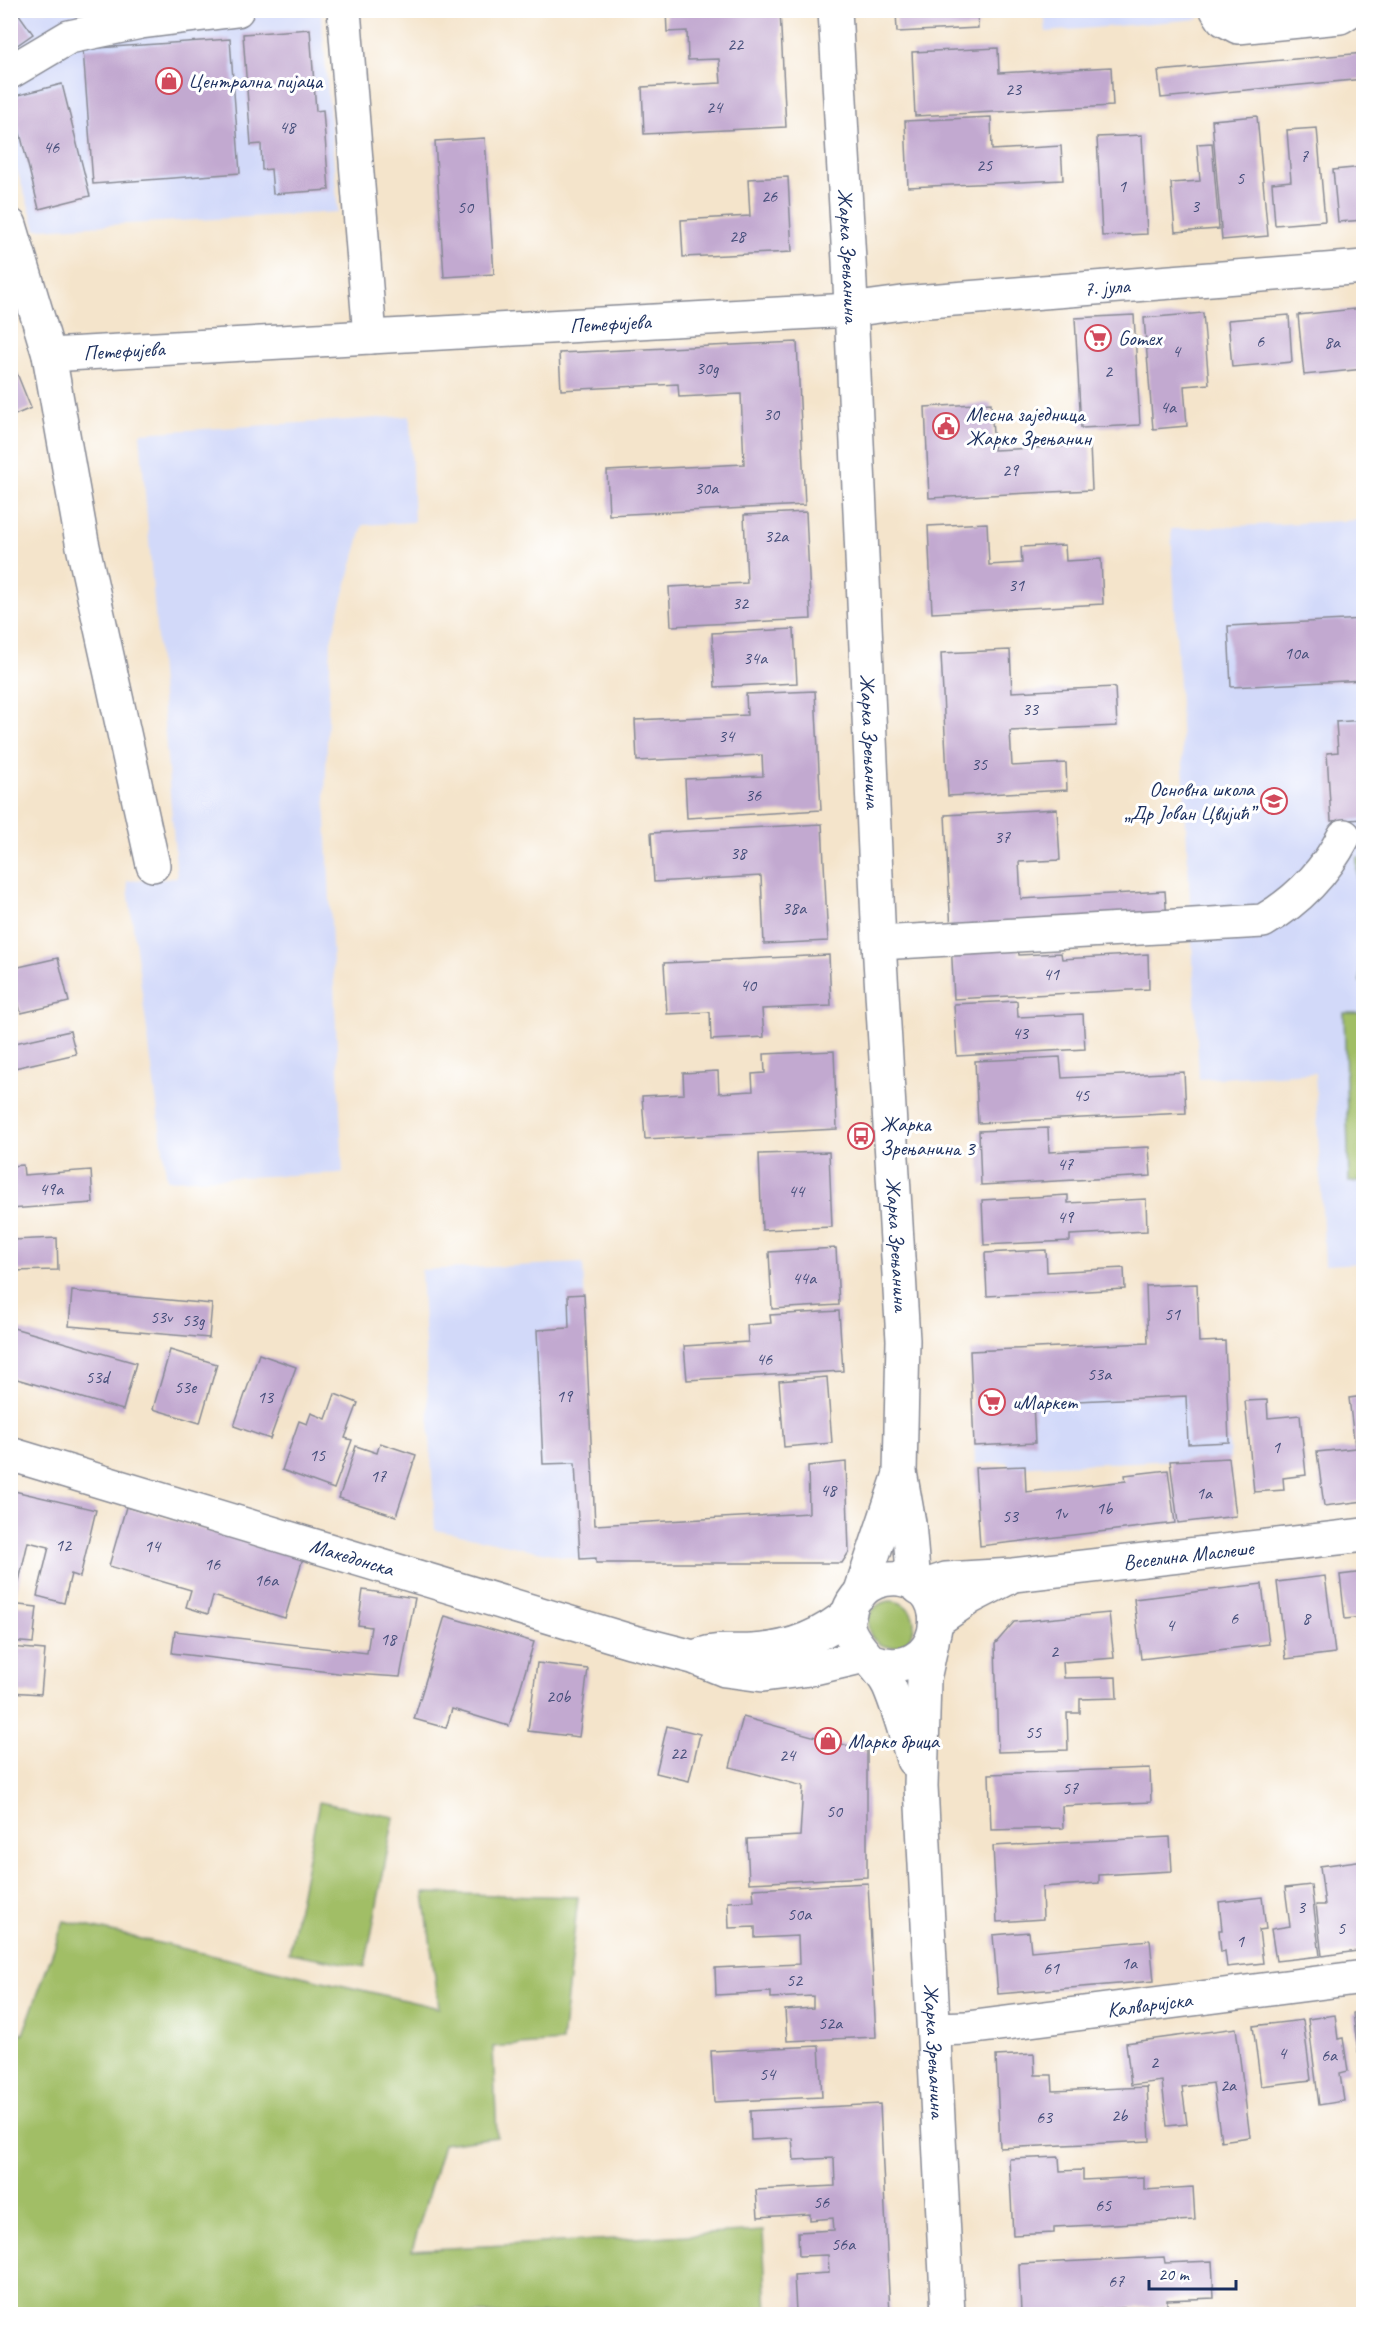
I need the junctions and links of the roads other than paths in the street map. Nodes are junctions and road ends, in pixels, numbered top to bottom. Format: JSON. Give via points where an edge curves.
{"nodes":[{"id":1,"x":237,"y":10,"type":"edge"},
{"id":2,"x":344,"y":10,"type":"edge"},
{"id":3,"x":835,"y":10,"type":"edge"},
{"id":4,"x":1218,"y":10,"type":"edge"},
{"id":5,"x":1351,"y":10,"type":"edge"},
{"id":6,"x":10,"y":72,"type":"edge"},
{"id":7,"x":10,"y":225,"type":"edge"},
{"id":8,"x":1364,"y":267,"type":"edge"},
{"id":9,"x":850,"y":310,"type":"junction"},
{"id":10,"x":370,"y":337,"type":"junction"},
{"id":11,"x":49,"y":355,"type":"junction"},
{"id":12,"x":1344,"y":836,"type":"dead end"},
{"id":13,"x":153,"y":865,"type":"dead end"},
{"id":14,"x":879,"y":943,"type":"junction"},
{"id":15,"x":10,"y":1454,"type":"edge"},
{"id":16,"x":900,"y":1472,"type":"junction"},
{"id":17,"x":1364,"y":1535,"type":"edge"},
{"id":18,"x":1013,"y":1575,"type":"junction"},
{"id":19,"x":917,"y":1586,"type":"junction"},
{"id":20,"x":855,"y":1603,"type":"junction"},
{"id":21,"x":934,"y":1631,"type":"junction"},
{"id":22,"x":693,"y":1657,"type":"junction"},
{"id":23,"x":868,"y":1658,"type":"junction"},
{"id":24,"x":921,"y":1786,"type":"junction"},
{"id":25,"x":1364,"y":1977,"type":"edge"},
{"id":26,"x":935,"y":2029,"type":"junction"},
{"id":27,"x":948,"y":2314,"type":"edge"}],
"edges":[{"from":1,"to":6,"type":"street","via":[[141,22],[69,37]]},
{"from":2,"to":10,"type":"street"},
{"from":3,"to":9,"type":"street","name":"Жарка Зрењанина"},
{"from":4,"to":5,"type":"street","via":[[1223,19],[1238,27],[1340,17]]},
{"from":7,"to":11,"type":"street"},
{"from":8,"to":9,"type":"street","name":"7. јула"},
{"from":9,"to":10,"type":"street","name":"Петефијева"},
{"from":9,"to":14,"type":"street","name":"Жарка Зрењанина"},
{"from":10,"to":11,"type":"street","name":"Петефијева"},
{"from":11,"to":13,"type":"street","via":[[82,542]]},
{"from":12,"to":14,"type":"street","via":[[1311,885],[1263,921]]},
{"from":14,"to":16,"type":"street","name":"Жарка Зрењанина","via":[[903,1340]]},
{"from":15,"to":22,"type":"street","name":"Македонска"},
{"from":16,"to":19,"type":"street","name":"Жарка Зрењанина"},
{"from":16,"to":20,"type":"street","name":"Жарка Зрењанина"},
{"from":17,"to":18,"type":"street","name":"Веселина Маслеше"},
{"from":18,"to":19,"type":"street","name":"Веселина Маслеше","via":[[946,1578]]},
{"from":18,"to":21,"type":"street","name":"Веселина Маслеше","via":[[971,1597]]},
{"from":19,"to":20,"type":"street","via":[[891,1579],[869,1585]]},
{"from":19,"to":21,"type":"street","name":"Жарка Зрењанина","via":[[931,1603]]},
{"from":20,"to":22,"type":"street","name":"Македонска","via":[[823,1633],[788,1646],[716,1650]]},
{"from":20,"to":23,"type":"street","name":"Жарка Зрењанина","via":[[851,1636]]},
{"from":21,"to":23,"type":"street","via":[[924,1653],[913,1662],[885,1666]]},
{"from":21,"to":24,"type":"street","name":"Жарка Зрењанина","via":[[924,1679]]},
{"from":22,"to":23,"type":"street","name":"Македонска","via":[[725,1670],[763,1676]]},
{"from":23,"to":24,"type":"street","name":"Жарка Зрењанина","via":[[888,1684]]},
{"from":24,"to":26,"type":"street","name":"Жарка Зрењанина"},
{"from":25,"to":26,"type":"street","name":"Калваријска"},
{"from":26,"to":27,"type":"street","name":"Жарка Зрењанина"}]}
